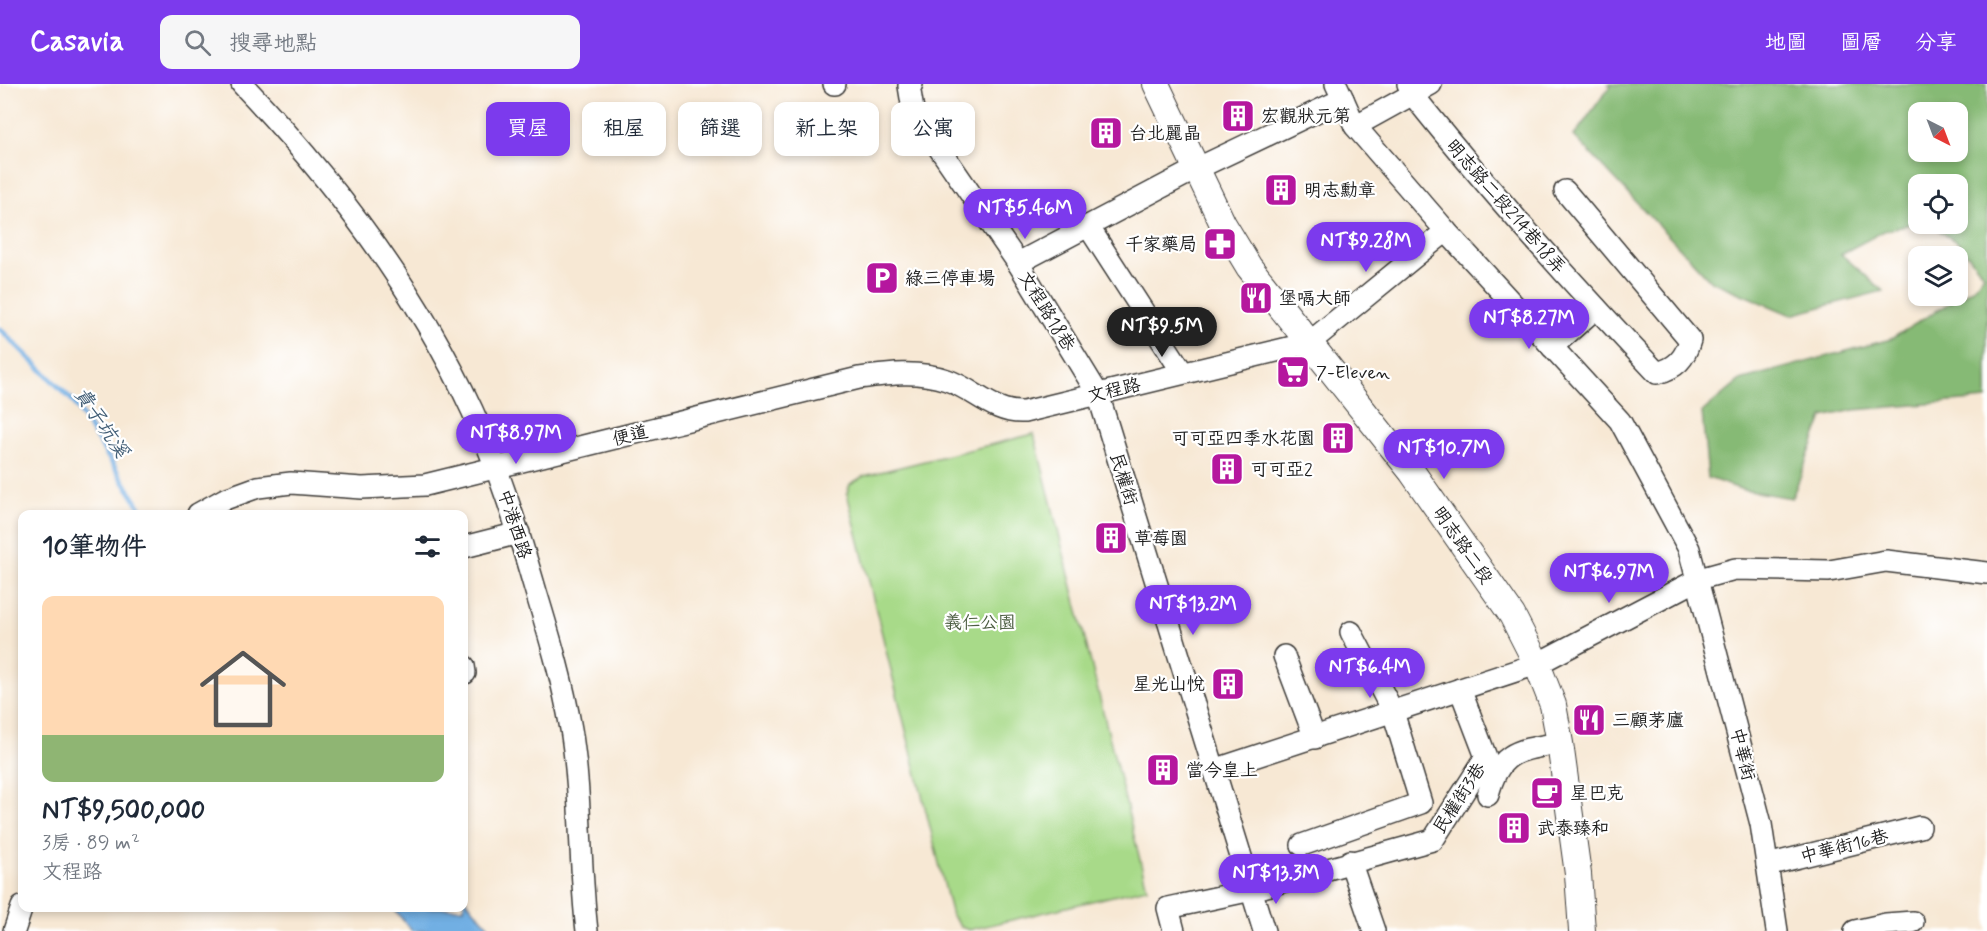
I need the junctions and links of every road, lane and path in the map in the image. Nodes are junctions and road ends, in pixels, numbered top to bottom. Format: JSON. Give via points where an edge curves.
{"nodes":[{"id":1,"x":242,"y":84,"type":"edge"},
{"id":2,"x":1156,"y":84,"type":"edge"},
{"id":3,"x":909,"y":85,"type":"edge"},
{"id":4,"x":1417,"y":88,"type":"edge"},
{"id":5,"x":1340,"y":92,"type":"edge"},
{"id":6,"x":1355,"y":126,"type":"junction"},
{"id":7,"x":1196,"y":169,"type":"junction"},
{"id":8,"x":1565,"y":191,"type":"dead end"},
{"id":9,"x":1088,"y":226,"type":"junction"},
{"id":10,"x":1446,"y":231,"type":"junction"},
{"id":11,"x":1018,"y":263,"type":"junction"},
{"id":12,"x":1596,"y":308,"type":"junction"},
{"id":13,"x":1309,"y":343,"type":"junction"},
{"id":14,"x":1552,"y":347,"type":"junction"},
{"id":15,"x":1184,"y":373,"type":"junction"},
{"id":16,"x":1098,"y":394,"type":"junction"},
{"id":17,"x":1024,"y":412,"type":"joint"},
{"id":18,"x":497,"y":468,"type":"junction"},
{"id":19,"x":205,"y":510,"type":"edge"},
{"id":20,"x":519,"y":533,"type":"junction"},
{"id":21,"x":468,"y":546,"type":"edge"},
{"id":22,"x":1987,"y":573,"type":"edge"},
{"id":23,"x":1698,"y":579,"type":"junction"},
{"id":24,"x":1351,"y":632,"type":"dead end"},
{"id":25,"x":1284,"y":656,"type":"dead end"},
{"id":26,"x":1537,"y":663,"type":"junction"},
{"id":27,"x":1460,"y":689,"type":"junction"},
{"id":28,"x":1393,"y":712,"type":"junction"},
{"id":29,"x":1315,"y":738,"type":"junction"},
{"id":30,"x":1560,"y":743,"type":"junction"},
{"id":31,"x":1214,"y":770,"type":"junction"},
{"id":32,"x":1488,"y":795,"type":"dead end"},
{"id":33,"x":1920,"y":827,"type":"dead end"},
{"id":34,"x":1302,"y":845,"type":"dead end"},
{"id":35,"x":1350,"y":861,"type":"junction"},
{"id":36,"x":1767,"y":865,"type":"junction"},
{"id":37,"x":1252,"y":890,"type":"junction"},
{"id":38,"x":20,"y":912,"type":"edge"},
{"id":39,"x":1913,"y":922,"type":"dead end"},
{"id":40,"x":14,"y":931,"type":"edge"},
{"id":41,"x":587,"y":931,"type":"edge"},
{"id":42,"x":1174,"y":931,"type":"edge"},
{"id":43,"x":1264,"y":931,"type":"edge"},
{"id":44,"x":1374,"y":931,"type":"edge"},
{"id":45,"x":1582,"y":931,"type":"edge"},
{"id":46,"x":1777,"y":931,"type":"edge"},
{"id":47,"x":1855,"y":931,"type":"edge"}],
"edges":[{"from":1,"to":18,"type":"street","name":"中港西路","via":[[305,152],[379,250],[417,308],[472,410]]},
{"from":2,"to":7,"type":"main road","name":"明志路二段"},
{"from":3,"to":11,"type":"street","name":"文程路18巷","via":[[913,110]]},
{"from":4,"to":6,"type":"street"},
{"from":4,"to":12,"type":"street","name":"明志路二段214巷18弄","via":[[1476,174]]},
{"from":5,"to":6,"type":"street","name":"中華街"},
{"from":5,"to":7,"type":"street"},
{"from":6,"to":10,"type":"street","name":"中華街"},
{"from":7,"to":9,"type":"street"},
{"from":7,"to":13,"type":"main road","name":"明志路二段","via":[[1249,267]]},
{"from":8,"to":12,"type":"street","name":"明志路二段214巷18弄","via":[[1690,340],[1687,354],[1672,369],[1656,373]]},
{"from":9,"to":11,"type":"street"},
{"from":9,"to":15,"type":"street"},
{"from":10,"to":13,"type":"street"},
{"from":10,"to":14,"type":"street","name":"中華街"},
{"from":11,"to":16,"type":"street","name":"文程路18巷"},
{"from":12,"to":14,"type":"street"},
{"from":13,"to":15,"type":"street","name":"文程路"},
{"from":13,"to":26,"type":"main road","name":"明志路二段","via":[[1412,472],[1472,556],[1512,615]]},
{"from":14,"to":23,"type":"street","name":"中華街","via":[[1620,421],[1689,549]]},
{"from":15,"to":16,"type":"street","name":"文程路"},
{"from":16,"to":17,"type":"street","name":"文程路"},
{"from":16,"to":31,"type":"street","name":"民權街"},
{"from":17,"to":18,"type":"street","name":"便道","via":[[1001,409],[949,380],[894,373],[859,378]]},
{"from":18,"to":19,"type":"street","name":"便道","via":[[425,485],[393,488],[291,483],[258,487]]},
{"from":18,"to":20,"type":"street","name":"中港西路"},
{"from":20,"to":21,"type":"street"},
{"from":20,"to":41,"type":"street","name":"中港西路","via":[[560,674],[571,732]]},
{"from":22,"to":23,"type":"street","via":[[1886,561],[1829,571],[1735,569]]},
{"from":23,"to":26,"type":"street"},
{"from":23,"to":36,"type":"street","name":"中華街","via":[[1761,824]]},
{"from":24,"to":28,"type":"street"},
{"from":25,"to":29,"type":"street"},
{"from":26,"to":27,"type":"street"},
{"from":26,"to":30,"type":"main road","name":"明志路二段","via":[[1553,705]]},
{"from":27,"to":28,"type":"street"},
{"from":27,"to":35,"type":"street","name":"民權街3巷","via":[[1486,758],[1432,840]]},
{"from":28,"to":29,"type":"street"},
{"from":28,"to":34,"type":"street","via":[[1421,803]]},
{"from":29,"to":31,"type":"street"},
{"from":30,"to":32,"type":"street","via":[[1516,751],[1500,764]]},
{"from":30,"to":45,"type":"main road","name":"明志路二段"},
{"from":31,"to":37,"type":"street","name":"民權街"},
{"from":33,"to":36,"type":"street","name":"中華街16巷"},
{"from":35,"to":37,"type":"street"},
{"from":35,"to":44,"type":"street"},
{"from":36,"to":46,"type":"street","name":"中華街"},
{"from":37,"to":42,"type":"street","via":[[1168,908]]},
{"from":37,"to":43,"type":"street","name":"民權街"},
{"from":38,"to":40,"type":"street"},
{"from":39,"to":47,"type":"street"}]}
